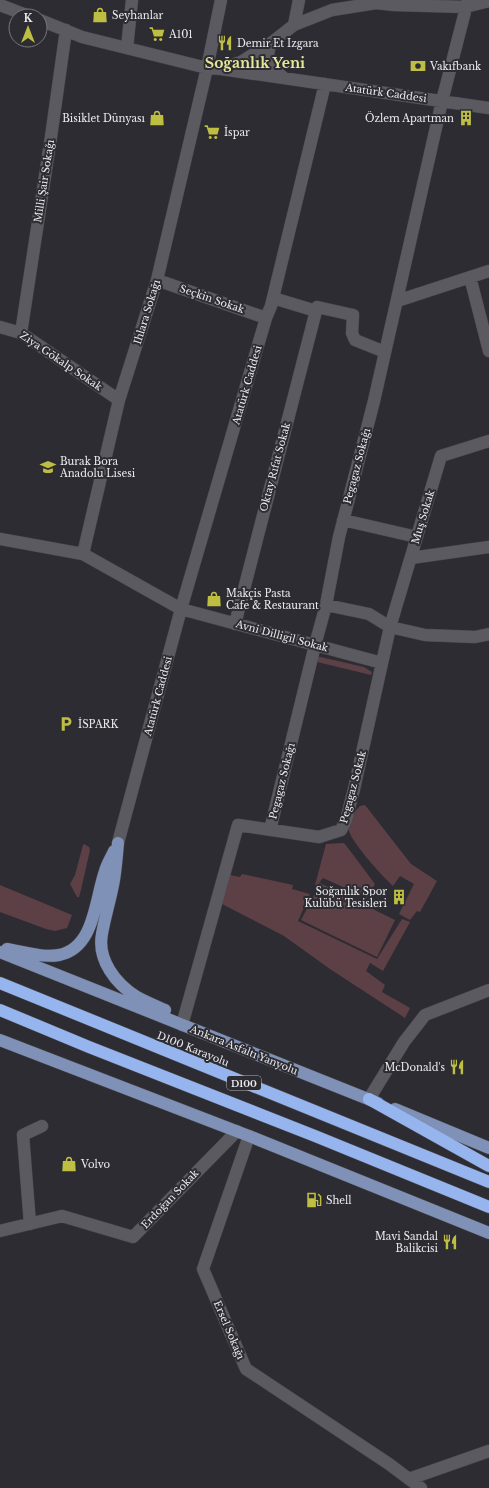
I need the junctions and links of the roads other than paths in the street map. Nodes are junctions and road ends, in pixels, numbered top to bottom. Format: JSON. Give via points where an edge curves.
{"nodes":[{"id":1,"x":132,"y":0,"type":"edge"},
{"id":2,"x":221,"y":0,"type":"edge"},
{"id":3,"x":299,"y":0,"type":"edge"},
{"id":4,"x":489,"y":1,"type":"edge"},
{"id":5,"x":376,"y":2,"type":"edge"},
{"id":6,"x":466,"y":4,"type":"edge"},
{"id":7,"x":48,"y":23,"type":"edge"},
{"id":8,"x":294,"y":25,"type":"junction"},
{"id":9,"x":66,"y":30,"type":"junction"},
{"id":10,"x":271,"y":43,"type":"junction"},
{"id":11,"x":127,"y":48,"type":"junction"},
{"id":12,"x":207,"y":68,"type":"junction"},
{"id":13,"x":221,"y":69,"type":"junction"},
{"id":14,"x":284,"y":78,"type":"junction"},
{"id":15,"x":325,"y":84,"type":"junction"},
{"id":16,"x":442,"y":101,"type":"junction"},
{"id":17,"x":489,"y":108,"type":"edge"},
{"id":18,"x":489,"y":271,"type":"edge"},
{"id":19,"x":470,"y":277,"type":"junction"},
{"id":20,"x":157,"y":280,"type":"junction"},
{"id":21,"x":273,"y":298,"type":"junction"},
{"id":22,"x":397,"y":301,"type":"junction"},
{"id":23,"x":316,"y":311,"type":"junction"},
{"id":24,"x":266,"y":318,"type":"junction"},
{"id":25,"x":486,"y":324,"type":"edge"},
{"id":26,"x":0,"y":327,"type":"edge"},
{"id":27,"x":21,"y":333,"type":"junction"},
{"id":28,"x":489,"y":351,"type":"edge"},
{"id":29,"x":385,"y":352,"type":"junction"},
{"id":30,"x":119,"y":400,"type":"junction"},
{"id":31,"x":489,"y":441,"type":"edge"},
{"id":32,"x":343,"y":520,"type":"junction"},
{"id":33,"x":417,"y":537,"type":"junction"},
{"id":34,"x":0,"y":539,"type":"edge"},
{"id":35,"x":489,"y":547,"type":"edge"},
{"id":36,"x":83,"y":554,"type":"junction"},
{"id":37,"x":411,"y":558,"type":"junction"},
{"id":38,"x":326,"y":605,"type":"junction"},
{"id":39,"x":181,"y":609,"type":"junction"},
{"id":40,"x":234,"y":624,"type":"junction"},
{"id":41,"x":390,"y":627,"type":"junction"},
{"id":42,"x":489,"y":634,"type":"edge"},
{"id":43,"x":315,"y":645,"type":"junction"},
{"id":44,"x":382,"y":663,"type":"junction"},
{"id":45,"x":270,"y":830,"type":"junction"},
{"id":46,"x":118,"y":843,"type":"junction"},
{"id":47,"x":0,"y":948,"type":"edge"},
{"id":48,"x":0,"y":952,"type":"edge"},
{"id":49,"x":0,"y":983,"type":"edge"},
{"id":50,"x":489,"y":990,"type":"edge"},
{"id":51,"x":0,"y":1010,"type":"edge"},
{"id":52,"x":182,"y":1025,"type":"junction"},
{"id":53,"x":0,"y":1040,"type":"edge"},
{"id":54,"x":369,"y":1099,"type":"junction"},
{"id":55,"x":42,"y":1126,"type":"dead end"},
{"id":56,"x":237,"y":1131,"type":"junction"},
{"id":57,"x":249,"y":1136,"type":"junction"},
{"id":58,"x":489,"y":1148,"type":"edge"},
{"id":59,"x":489,"y":1166,"type":"edge"},
{"id":60,"x":489,"y":1182,"type":"edge"},
{"id":61,"x":489,"y":1208,"type":"edge"},
{"id":62,"x":30,"y":1224,"type":"junction"},
{"id":63,"x":0,"y":1231,"type":"edge"},
{"id":64,"x":489,"y":1234,"type":"edge"},
{"id":65,"x":489,"y":1451,"type":"edge"},
{"id":66,"x":409,"y":1479,"type":"junction"},
{"id":67,"x":421,"y":1488,"type":"edge"}],
"edges":[{"from":1,"to":11,"type":"street"},
{"from":2,"to":12,"type":"street","name":"Ihlara Sokağı"},
{"from":3,"to":8,"type":"street"},
{"from":4,"to":6,"type":"street"},
{"from":5,"to":6,"type":"street","via":[[394,6]]},
{"from":5,"to":8,"type":"street","via":[[332,10]]},
{"from":6,"to":16,"type":"street","name":"Pegagaz Sokağı"},
{"from":7,"to":9,"type":"street"},
{"from":8,"to":10,"type":"street"},
{"from":9,"to":11,"type":"street","via":[[82,37]]},
{"from":9,"to":27,"type":"street","name":"Milli Şair Sokağı"},
{"from":10,"to":13,"type":"street","via":[[241,62]]},
{"from":10,"to":14,"type":"street","via":[[268,53],[271,68]]},
{"from":11,"to":12,"type":"street"},
{"from":12,"to":13,"type":"street"},
{"from":12,"to":20,"type":"street","name":"Ihlara Sokağı"},
{"from":13,"to":14,"type":"street"},
{"from":14,"to":15,"type":"street"},
{"from":15,"to":16,"type":"street","name":"Atatürk Caddesi"},
{"from":15,"to":21,"type":"street","name":"Atatürk Caddesi"},
{"from":16,"to":17,"type":"street","name":"Atatürk Caddesi"},
{"from":16,"to":22,"type":"street","name":"Pegagaz Sokağı"},
{"from":18,"to":19,"type":"street"},
{"from":19,"to":22,"type":"street"},
{"from":19,"to":25,"type":"street"},
{"from":20,"to":24,"type":"street","name":"Seçkin Sokak"},
{"from":20,"to":30,"type":"street","name":"Ihlara Sokağı"},
{"from":21,"to":23,"type":"street"},
{"from":21,"to":24,"type":"street","name":"Atatürk Caddesi"},
{"from":22,"to":29,"type":"street","name":"Pegagaz Sokağı"},
{"from":23,"to":29,"type":"street","via":[[317,307],[353,316],[354,340]]},
{"from":23,"to":40,"type":"street","name":"Oktay Rıfat Sokak"},
{"from":24,"to":39,"type":"street","name":"Atatürk Caddesi"},
{"from":25,"to":28,"type":"street"},
{"from":26,"to":27,"type":"street","name":"Ziya Gökalp Sokak"},
{"from":27,"to":30,"type":"street","name":"Ziya Gökalp Sokak"},
{"from":29,"to":32,"type":"street","name":"Pegagaz Sokağı"},
{"from":30,"to":36,"type":"street","name":"Ihlara Sokağı"},
{"from":31,"to":33,"type":"street","name":"Muş Sokak","via":[[441,456]]},
{"from":32,"to":33,"type":"street"},
{"from":32,"to":38,"type":"street","name":"Pegagaz Sokağı"},
{"from":33,"to":37,"type":"street","name":"Muş Sokak"},
{"from":34,"to":36,"type":"street","name":"Avni Dilligil Sokak"},
{"from":35,"to":37,"type":"street"},
{"from":36,"to":39,"type":"street","name":"Avni Dilligil Sokak"},
{"from":37,"to":41,"type":"street","name":"Muş Sokak"},
{"from":38,"to":41,"type":"street","via":[[368,614]]},
{"from":38,"to":43,"type":"street","name":"Pegagaz Sokağı"},
{"from":39,"to":40,"type":"street","name":"Avni Dilligil Sokak"},
{"from":39,"to":46,"type":"street","name":"Atatürk Caddesi"},
{"from":40,"to":43,"type":"street","name":"Avni Dilligil Sokak"},
{"from":41,"to":42,"type":"street","via":[[425,635],[474,637]]},
{"from":41,"to":44,"type":"street","name":"Pegagaz Sokak"},
{"from":43,"to":44,"type":"street","name":"Avni Dilligil Sokak"},
{"from":43,"to":45,"type":"street","name":"Pegagaz Sokağı"},
{"from":44,"to":45,"type":"street","name":"Pegagaz Sokak","via":[[346,820],[340,830],[319,836]]},
{"from":45,"to":52,"type":"street","name":"Pegagaz Sokak","via":[[238,825]]},
{"from":46,"to":47,"type":"main road","via":[[105,872],[86,936],[81,943],[68,953],[58,955]]},
{"from":46,"to":52,"type":"main road","via":[[114,879],[101,935],[104,960],[124,987],[137,997],[174,1015]]},
{"from":48,"to":52,"type":"main road","name":"Ankara Asfaltı Yanyolu"},
{"from":49,"to":60,"type":"highway","name":"D100 Karayolu","number":"D100"},
{"from":50,"to":54,"type":"street","via":[[425,1014],[404,1042]]},
{"from":51,"to":61,"type":"highway","number":"D100"},
{"from":52,"to":54,"type":"main road","name":"Ankara Asfaltı Yanyolu"},
{"from":53,"to":56,"type":"main road"},
{"from":54,"to":58,"type":"main road","name":"Ankara Asfaltı Yanyolu"},
{"from":54,"to":59,"type":"highway"},
{"from":55,"to":62,"type":"street","via":[[24,1135]]},
{"from":56,"to":57,"type":"main road"},
{"from":56,"to":62,"type":"street","name":"Erdoğan Sokak","via":[[133,1237],[62,1216]]},
{"from":57,"to":64,"type":"main road"},
{"from":57,"to":66,"type":"street","name":"Ersel Sokağı","via":[[203,1269],[246,1369]]},
{"from":62,"to":63,"type":"street","name":"Erdoğan Sokak"},
{"from":65,"to":66,"type":"street"},
{"from":66,"to":67,"type":"street","name":"Ersel Sokağı"}]}
